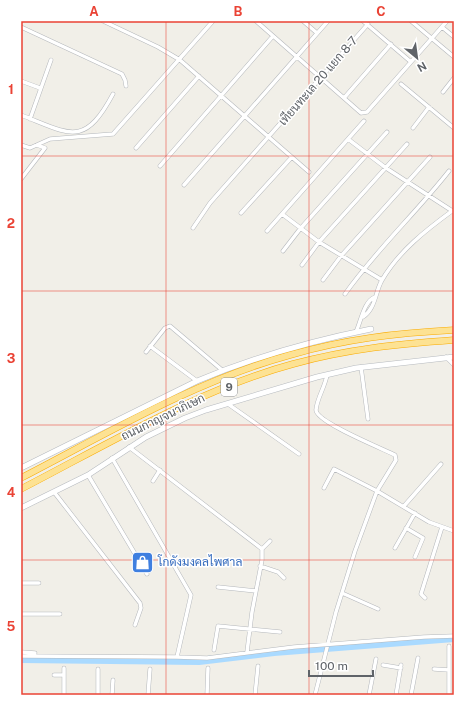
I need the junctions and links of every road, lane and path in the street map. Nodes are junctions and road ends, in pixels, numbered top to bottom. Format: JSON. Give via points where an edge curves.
{"nodes":[{"id":1,"x":103,"y":21,"type":"edge"},
{"id":2,"x":213,"y":21,"type":"edge"},
{"id":3,"x":256,"y":21,"type":"edge"},
{"id":4,"x":303,"y":21,"type":"edge"},
{"id":5,"x":328,"y":21,"type":"edge"},
{"id":6,"x":364,"y":21,"type":"edge"},
{"id":7,"x":411,"y":21,"type":"edge"},
{"id":8,"x":447,"y":21,"type":"edge"},
{"id":9,"x":368,"y":24,"type":"junction"},
{"id":10,"x":21,"y":27,"type":"edge"},
{"id":11,"x":442,"y":27,"type":"junction"},
{"id":12,"x":317,"y":33,"type":"junction"},
{"id":13,"x":273,"y":36,"type":"junction"},
{"id":14,"x":454,"y":37,"type":"edge"},
{"id":15,"x":432,"y":39,"type":"junction"},
{"id":16,"x":391,"y":44,"type":"junction"},
{"id":17,"x":296,"y":56,"type":"junction"},
{"id":18,"x":454,"y":56,"type":"edge"},
{"id":19,"x":51,"y":60,"type":"dead end"},
{"id":20,"x":180,"y":60,"type":"junction"},
{"id":21,"x":411,"y":62,"type":"junction"},
{"id":22,"x":199,"y":76,"type":"junction"},
{"id":23,"x":321,"y":76,"type":"junction"},
{"id":24,"x":454,"y":78,"type":"edge"},
{"id":25,"x":21,"y":81,"type":"edge"},
{"id":26,"x":401,"y":84,"type":"dead end"},
{"id":27,"x":126,"y":86,"type":"dead end"},
{"id":28,"x":40,"y":88,"type":"junction"},
{"id":29,"x":443,"y":92,"type":"dead end"},
{"id":30,"x":113,"y":94,"type":"dead end"},
{"id":31,"x":220,"y":96,"type":"junction"},
{"id":32,"x":344,"y":98,"type":"junction"},
{"id":33,"x":429,"y":107,"type":"junction"},
{"id":34,"x":21,"y":115,"type":"edge"},
{"id":35,"x":243,"y":117,"type":"junction"},
{"id":36,"x":30,"y":118,"type":"junction"},
{"id":37,"x":364,"y":121,"type":"dead end"},
{"id":38,"x":413,"y":128,"type":"dead end"},
{"id":39,"x":454,"y":128,"type":"edge"},
{"id":40,"x":387,"y":132,"type":"dead end"},
{"id":41,"x":268,"y":139,"type":"junction"},
{"id":42,"x":348,"y":139,"type":"junction"},
{"id":43,"x":21,"y":144,"type":"edge"},
{"id":44,"x":407,"y":144,"type":"dead end"},
{"id":45,"x":37,"y":145,"type":"junction"},
{"id":46,"x":136,"y":148,"type":"dead end"},
{"id":47,"x":367,"y":154,"type":"junction"},
{"id":48,"x":430,"y":157,"type":"dead end"},
{"id":49,"x":291,"y":158,"type":"junction"},
{"id":50,"x":160,"y":166,"type":"dead end"},
{"id":51,"x":386,"y":168,"type":"junction"},
{"id":52,"x":449,"y":171,"type":"dead end"},
{"id":53,"x":309,"y":172,"type":"dead end"},
{"id":54,"x":21,"y":179,"type":"edge"},
{"id":55,"x":406,"y":182,"type":"junction"},
{"id":56,"x":184,"y":185,"type":"dead end"},
{"id":57,"x":428,"y":197,"type":"junction"},
{"id":58,"x":453,"y":212,"type":"edge"},
{"id":59,"x":242,"y":213,"type":"dead end"},
{"id":60,"x":282,"y":214,"type":"junction"},
{"id":61,"x":194,"y":228,"type":"dead end"},
{"id":62,"x":300,"y":229,"type":"junction"},
{"id":63,"x":267,"y":231,"type":"dead end"},
{"id":64,"x":319,"y":242,"type":"junction"},
{"id":65,"x":283,"y":251,"type":"dead end"},
{"id":66,"x":341,"y":256,"type":"junction"},
{"id":67,"x":302,"y":266,"type":"dead end"},
{"id":68,"x":363,"y":268,"type":"junction"},
{"id":69,"x":323,"y":280,"type":"dead end"},
{"id":70,"x":382,"y":280,"type":"junction"},
{"id":71,"x":345,"y":294,"type":"dead end"},
{"id":72,"x":371,"y":329,"type":"dead end"},
{"id":73,"x":454,"y":330,"type":"edge"},
{"id":74,"x":356,"y":332,"type":"junction"},
{"id":75,"x":454,"y":340,"type":"edge"},
{"id":76,"x":150,"y":346,"type":"junction"},
{"id":77,"x":146,"y":352,"type":"dead end"},
{"id":78,"x":446,"y":357,"type":"junction"},
{"id":79,"x":454,"y":357,"type":"edge"},
{"id":80,"x":454,"y":365,"type":"edge"},
{"id":81,"x":361,"y":367,"type":"junction"},
{"id":82,"x":222,"y":370,"type":"junction"},
{"id":83,"x":327,"y":375,"type":"junction"},
{"id":84,"x":197,"y":381,"type":"junction"},
{"id":85,"x":227,"y":403,"type":"junction"},
{"id":86,"x":368,"y":419,"type":"dead end"},
{"id":87,"x":129,"y":447,"type":"junction"},
{"id":88,"x":299,"y":454,"type":"dead end"},
{"id":89,"x":112,"y":458,"type":"junction"},
{"id":90,"x":337,"y":464,"type":"dead end"},
{"id":91,"x":441,"y":464,"type":"dead end"},
{"id":92,"x":21,"y":468,"type":"edge"},
{"id":93,"x":334,"y":469,"type":"junction"},
{"id":94,"x":160,"y":470,"type":"junction"},
{"id":95,"x":88,"y":475,"type":"junction"},
{"id":96,"x":21,"y":478,"type":"edge"},
{"id":97,"x":153,"y":481,"type":"dead end"},
{"id":98,"x":324,"y":488,"type":"dead end"},
{"id":99,"x":21,"y":489,"type":"edge"},
{"id":100,"x":378,"y":491,"type":"junction"},
{"id":101,"x":54,"y":492,"type":"junction"},
{"id":102,"x":404,"y":506,"type":"junction"},
{"id":103,"x":21,"y":508,"type":"edge"},
{"id":104,"x":414,"y":513,"type":"junction"},
{"id":105,"x":442,"y":527,"type":"junction"},
{"id":106,"x":406,"y":528,"type":"junction"},
{"id":107,"x":454,"y":531,"type":"edge"},
{"id":108,"x":270,"y":541,"type":"dead end"},
{"id":109,"x":395,"y":548,"type":"dead end"},
{"id":110,"x":262,"y":549,"type":"junction"},
{"id":111,"x":415,"y":557,"type":"dead end"},
{"id":112,"x":260,"y":566,"type":"junction"},
{"id":113,"x":147,"y":574,"type":"dead end"},
{"id":114,"x":284,"y":578,"type":"dead end"},
{"id":115,"x":21,"y":583,"type":"edge"},
{"id":116,"x":39,"y":583,"type":"dead end"},
{"id":117,"x":218,"y":586,"type":"dead end"},
{"id":118,"x":256,"y":591,"type":"junction"},
{"id":119,"x":342,"y":593,"type":"junction"},
{"id":120,"x":425,"y":598,"type":"dead end"},
{"id":121,"x":378,"y":609,"type":"dead end"},
{"id":122,"x":21,"y":614,"type":"edge"},
{"id":123,"x":60,"y":614,"type":"dead end"},
{"id":124,"x":135,"y":625,"type":"dead end"},
{"id":125,"x":249,"y":629,"type":"junction"},
{"id":126,"x":280,"y":632,"type":"dead end"},
{"id":127,"x":454,"y":636,"type":"edge"},
{"id":128,"x":329,"y":644,"type":"junction"},
{"id":129,"x":449,"y":646,"type":"dead end"},
{"id":130,"x":214,"y":650,"type":"dead end"},
{"id":131,"x":21,"y":652,"type":"edge"},
{"id":132,"x":248,"y":652,"type":"junction"},
{"id":133,"x":35,"y":653,"type":"dead end"},
{"id":134,"x":21,"y":656,"type":"edge"},
{"id":135,"x":177,"y":657,"type":"junction"},
{"id":136,"x":418,"y":658,"type":"dead end"},
{"id":137,"x":376,"y":659,"type":"dead end"},
{"id":138,"x":383,"y":665,"type":"dead end"},
{"id":139,"x":258,"y":666,"type":"dead end"},
{"id":140,"x":64,"y":668,"type":"dead end"},
{"id":141,"x":208,"y":668,"type":"dead end"},
{"id":142,"x":150,"y":669,"type":"dead end"},
{"id":143,"x":434,"y":669,"type":"dead end"},
{"id":144,"x":98,"y":670,"type":"dead end"},
{"id":145,"x":449,"y":670,"type":"junction"},
{"id":146,"x":64,"y":675,"type":"junction"},
{"id":147,"x":54,"y":676,"type":"dead end"},
{"id":148,"x":113,"y":680,"type":"dead end"},
{"id":149,"x":64,"y":695,"type":"edge"},
{"id":150,"x":98,"y":695,"type":"edge"},
{"id":151,"x":112,"y":695,"type":"edge"},
{"id":152,"x":148,"y":695,"type":"edge"},
{"id":153,"x":207,"y":695,"type":"edge"},
{"id":154,"x":255,"y":695,"type":"edge"},
{"id":155,"x":315,"y":695,"type":"edge"},
{"id":156,"x":369,"y":695,"type":"edge"},
{"id":157,"x":396,"y":695,"type":"edge"},
{"id":158,"x":411,"y":695,"type":"edge"},
{"id":159,"x":449,"y":695,"type":"edge"}],
"edges":[{"from":1,"to":20,"type":"street"},
{"from":2,"to":20,"type":"street"},
{"from":3,"to":13,"type":"street"},
{"from":4,"to":12,"type":"street"},
{"from":5,"to":12,"type":"street"},
{"from":6,"to":9,"type":"street"},
{"from":7,"to":15,"type":"street"},
{"from":8,"to":11,"type":"street"},
{"from":9,"to":16,"type":"street"},
{"from":9,"to":23,"type":"street","name":"เทียนทะเล 20 แยก 8-7"},
{"from":10,"to":27,"type":"street","via":[[122,74]]},
{"from":11,"to":14,"type":"street"},
{"from":11,"to":15,"type":"street"},
{"from":12,"to":17,"type":"street"},
{"from":13,"to":17,"type":"street"},
{"from":13,"to":31,"type":"street"},
{"from":15,"to":18,"type":"street"},
{"from":15,"to":21,"type":"street"},
{"from":16,"to":21,"type":"street"},
{"from":16,"to":32,"type":"street"},
{"from":17,"to":23,"type":"street"},
{"from":17,"to":35,"type":"street"},
{"from":19,"to":28,"type":"street"},
{"from":20,"to":22,"type":"street"},
{"from":20,"to":45,"type":"street","via":[[114,134],[50,139]]},
{"from":21,"to":32,"type":"street","via":[[367,112],[361,113]]},
{"from":22,"to":31,"type":"street"},
{"from":22,"to":46,"type":"street"},
{"from":23,"to":32,"type":"street"},
{"from":23,"to":41,"type":"street","name":"เทียนทะเล 20 แยก 8-7"},
{"from":24,"to":29,"type":"street"},
{"from":25,"to":28,"type":"street"},
{"from":26,"to":33,"type":"street"},
{"from":28,"to":36,"type":"street"},
{"from":30,"to":36,"type":"street","via":[[94,122],[84,130],[67,132]]},
{"from":31,"to":35,"type":"street"},
{"from":31,"to":50,"type":"street"},
{"from":33,"to":38,"type":"street"},
{"from":33,"to":39,"type":"street"},
{"from":34,"to":36,"type":"street"},
{"from":35,"to":41,"type":"street"},
{"from":35,"to":56,"type":"street"},
{"from":37,"to":42,"type":"street"},
{"from":40,"to":47,"type":"street"},
{"from":41,"to":49,"type":"street"},
{"from":41,"to":61,"type":"street","name":"เทียนทะเล 20 แยก 8-7","via":[[210,203]]},
{"from":42,"to":47,"type":"street"},
{"from":42,"to":60,"type":"street"},
{"from":43,"to":45,"type":"street","via":[[30,148]]},
{"from":44,"to":51,"type":"street"},
{"from":45,"to":54,"type":"street","via":[[45,148]]},
{"from":47,"to":51,"type":"street"},
{"from":47,"to":62,"type":"street"},
{"from":48,"to":55,"type":"street"},
{"from":49,"to":53,"type":"street"},
{"from":49,"to":59,"type":"street"},
{"from":51,"to":55,"type":"street"},
{"from":51,"to":64,"type":"street"},
{"from":52,"to":57,"type":"street"},
{"from":55,"to":57,"type":"street"},
{"from":55,"to":66,"type":"street"},
{"from":57,"to":58,"type":"street"},
{"from":57,"to":68,"type":"street"},
{"from":58,"to":70,"type":"street","via":[[420,235]]},
{"from":60,"to":62,"type":"street"},
{"from":60,"to":63,"type":"street"},
{"from":62,"to":64,"type":"street"},
{"from":62,"to":65,"type":"street"},
{"from":64,"to":66,"type":"street"},
{"from":64,"to":67,"type":"street"},
{"from":66,"to":68,"type":"street"},
{"from":66,"to":69,"type":"street"},
{"from":68,"to":70,"type":"street"},
{"from":68,"to":71,"type":"street"},
{"from":70,"to":74,"type":"street","via":[[375,302],[369,313],[363,317]]},
{"from":72,"to":74,"type":"main road"},
{"from":73,"to":96,"type":"highway","name":"ถนนกาญจนาภิเษก","number":"9","via":[[384,334],[289,355],[249,368],[199,388]]},
{"from":74,"to":82,"type":"main road","via":[[277,351]]},
{"from":75,"to":99,"type":"highway","name":"ถนนกาญจนาภิเษก","number":"9","via":[[387,344],[291,364],[204,397]]},
{"from":76,"to":77,"type":"street"},
{"from":76,"to":82,"type":"street","via":[[165,328],[170,326]]},
{"from":76,"to":84,"type":"street"},
{"from":78,"to":79,"type":"main road"},
{"from":78,"to":80,"type":"street"},
{"from":78,"to":81,"type":"main road"},
{"from":81,"to":83,"type":"main road"},
{"from":81,"to":86,"type":"street"},
{"from":82,"to":84,"type":"main road"},
{"from":83,"to":85,"type":"main road"},
{"from":83,"to":100,"type":"street","via":[[316,411],[318,415],[396,457]]},
{"from":84,"to":92,"type":"main road"},
{"from":85,"to":87,"type":"main road","via":[[184,418]]},
{"from":85,"to":88,"type":"street"},
{"from":87,"to":89,"type":"main road"},
{"from":87,"to":94,"type":"street"},
{"from":89,"to":95,"type":"main road"},
{"from":89,"to":135,"type":"street","via":[[191,595]]},
{"from":90,"to":93,"type":"street"},
{"from":91,"to":102,"type":"street"},
{"from":93,"to":98,"type":"street"},
{"from":93,"to":100,"type":"street"},
{"from":94,"to":97,"type":"street"},
{"from":94,"to":110,"type":"street"},
{"from":95,"to":101,"type":"main road"},
{"from":95,"to":113,"type":"street"},
{"from":100,"to":102,"type":"street"},
{"from":100,"to":119,"type":"street"},
{"from":101,"to":103,"type":"main road"},
{"from":101,"to":124,"type":"street","via":[[140,603],[141,608]]},
{"from":102,"to":104,"type":"street"},
{"from":104,"to":105,"type":"street"},
{"from":104,"to":106,"type":"street"},
{"from":105,"to":107,"type":"street"},
{"from":105,"to":120,"type":"street","via":[[420,594]]},
{"from":106,"to":109,"type":"street"},
{"from":106,"to":111,"type":"street","via":[[424,539]]},
{"from":108,"to":110,"type":"street"},
{"from":110,"to":112,"type":"street"},
{"from":112,"to":114,"type":"street","via":[[278,572]]},
{"from":112,"to":118,"type":"street"},
{"from":115,"to":116,"type":"street"},
{"from":117,"to":118,"type":"street"},
{"from":118,"to":125,"type":"street"},
{"from":119,"to":121,"type":"street"},
{"from":119,"to":128,"type":"street"},
{"from":122,"to":123,"type":"street"},
{"from":125,"to":126,"type":"street"},
{"from":125,"to":130,"type":"street","via":[[218,626]]},
{"from":125,"to":132,"type":"street"},
{"from":127,"to":128,"type":"street"},
{"from":128,"to":132,"type":"street"},
{"from":128,"to":155,"type":"street"},
{"from":129,"to":145,"type":"street"},
{"from":131,"to":133,"type":"street"},
{"from":132,"to":135,"type":"street","via":[[207,658]]},
{"from":134,"to":135,"type":"street"},
{"from":136,"to":158,"type":"street"},
{"from":137,"to":156,"type":"street"},
{"from":138,"to":157,"type":"street","via":[[401,667]]},
{"from":139,"to":154,"type":"street"},
{"from":140,"to":146,"type":"street"},
{"from":141,"to":153,"type":"street"},
{"from":142,"to":152,"type":"street"},
{"from":143,"to":145,"type":"street"},
{"from":144,"to":150,"type":"street"},
{"from":145,"to":159,"type":"street"},
{"from":146,"to":147,"type":"street"},
{"from":146,"to":149,"type":"street"},
{"from":148,"to":151,"type":"street"}]}
